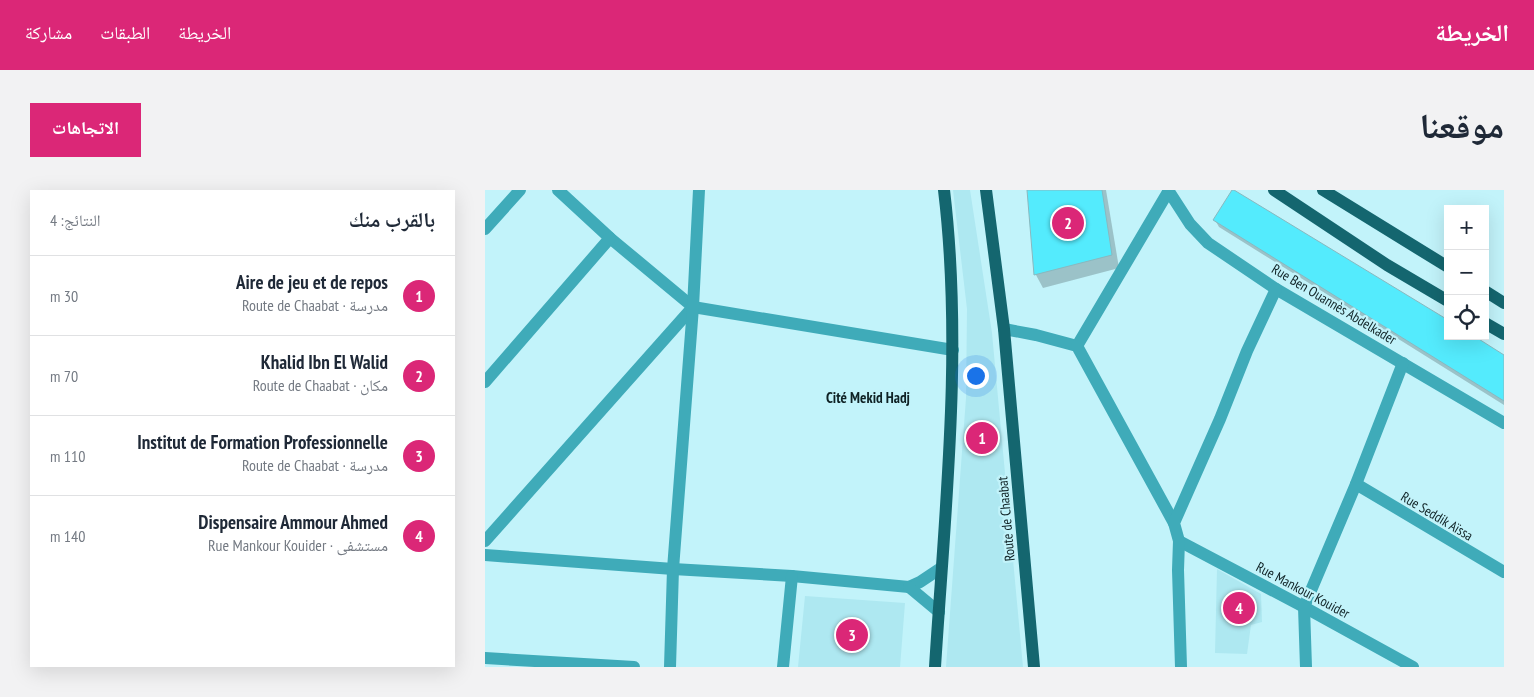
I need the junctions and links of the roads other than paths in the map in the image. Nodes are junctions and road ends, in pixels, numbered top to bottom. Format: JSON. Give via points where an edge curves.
{"nodes":[{"id":1,"x":520,"y":190,"type":"edge"},
{"id":2,"x":558,"y":190,"type":"edge"},
{"id":3,"x":699,"y":190,"type":"edge"},
{"id":4,"x":944,"y":190,"type":"edge"},
{"id":5,"x":986,"y":190,"type":"edge"},
{"id":6,"x":1274,"y":190,"type":"edge"},
{"id":7,"x":1323,"y":190,"type":"edge"},
{"id":8,"x":1168,"y":191,"type":"edge"},
{"id":9,"x":485,"y":229,"type":"edge"},
{"id":10,"x":611,"y":238,"type":"junction"},
{"id":11,"x":1444,"y":266,"type":"edge"},
{"id":12,"x":1276,"y":289,"type":"junction"},
{"id":13,"x":1489,"y":293,"type":"edge"},
{"id":14,"x":1444,"y":299,"type":"edge"},
{"id":15,"x":1504,"y":302,"type":"edge"},
{"id":16,"x":693,"y":306,"type":"junction"},
{"id":17,"x":1489,"y":325,"type":"edge"},
{"id":18,"x":1004,"y":329,"type":"junction"},
{"id":19,"x":1504,"y":334,"type":"edge"},
{"id":20,"x":1077,"y":346,"type":"junction"},
{"id":21,"x":953,"y":350,"type":"junction"},
{"id":22,"x":1403,"y":363,"type":"junction"},
{"id":23,"x":485,"y":382,"type":"edge"},
{"id":24,"x":1504,"y":423,"type":"edge"},
{"id":25,"x":1356,"y":484,"type":"junction"},
{"id":26,"x":1174,"y":523,"type":"junction"},
{"id":27,"x":485,"y":541,"type":"edge"},
{"id":28,"x":1179,"y":541,"type":"junction"},
{"id":29,"x":485,"y":555,"type":"edge"},
{"id":30,"x":941,"y":568,"type":"junction"},
{"id":31,"x":673,"y":569,"type":"junction"},
{"id":32,"x":1504,"y":572,"type":"edge"},
{"id":33,"x":792,"y":576,"type":"junction"},
{"id":34,"x":909,"y":587,"type":"junction"},
{"id":35,"x":1304,"y":607,"type":"junction"},
{"id":36,"x":939,"y":612,"type":"junction"},
{"id":37,"x":485,"y":658,"type":"edge"},
{"id":38,"x":634,"y":667,"type":"edge"},
{"id":39,"x":670,"y":667,"type":"edge"},
{"id":40,"x":783,"y":667,"type":"edge"},
{"id":41,"x":935,"y":667,"type":"edge"},
{"id":42,"x":1034,"y":667,"type":"edge"},
{"id":43,"x":1181,"y":667,"type":"edge"},
{"id":44,"x":1307,"y":667,"type":"edge"},
{"id":45,"x":1413,"y":667,"type":"edge"}],
"edges":[{"from":1,"to":9,"type":"street"},
{"from":2,"to":10,"type":"street"},
{"from":3,"to":16,"type":"street"},
{"from":4,"to":21,"type":"main road"},
{"from":5,"to":18,"type":"main road","name":"Route de Chaabat"},
{"from":6,"to":14,"type":"main road"},
{"from":7,"to":11,"type":"main road"},
{"from":8,"to":12,"type":"street","name":"Rue Ben Ouannès Abdelkader","via":[[1190,224],[1208,243]]},
{"from":8,"to":20,"type":"street"},
{"from":10,"to":16,"type":"street"},
{"from":10,"to":23,"type":"street"},
{"from":12,"to":22,"type":"street","name":"Rue Ben Ouannès Abdelkader"},
{"from":12,"to":26,"type":"street"},
{"from":13,"to":15,"type":"main road"},
{"from":16,"to":21,"type":"street"},
{"from":16,"to":27,"type":"street"},
{"from":16,"to":31,"type":"street"},
{"from":17,"to":19,"type":"main road"},
{"from":18,"to":20,"type":"street"},
{"from":18,"to":42,"type":"main road","name":"Route de Chaabat"},
{"from":20,"to":26,"type":"street"},
{"from":21,"to":30,"type":"main road"},
{"from":22,"to":24,"type":"street","name":"Rue Ben Ouannès Abdelkader"},
{"from":22,"to":25,"type":"street"},
{"from":25,"to":32,"type":"street","name":"Rue Seddik Aïssa"},
{"from":25,"to":35,"type":"street"},
{"from":26,"to":28,"type":"street"},
{"from":28,"to":35,"type":"street","name":"Rue Mankour Kouider"},
{"from":28,"to":43,"type":"street"},
{"from":29,"to":31,"type":"street"},
{"from":30,"to":34,"type":"street"},
{"from":30,"to":36,"type":"main road"},
{"from":31,"to":33,"type":"street"},
{"from":31,"to":39,"type":"street"},
{"from":33,"to":34,"type":"street"},
{"from":33,"to":40,"type":"street"},
{"from":34,"to":36,"type":"street"},
{"from":35,"to":44,"type":"street"},
{"from":35,"to":45,"type":"street","name":"Rue Mankour Kouider"},
{"from":36,"to":41,"type":"main road"},
{"from":37,"to":38,"type":"street"}]}
